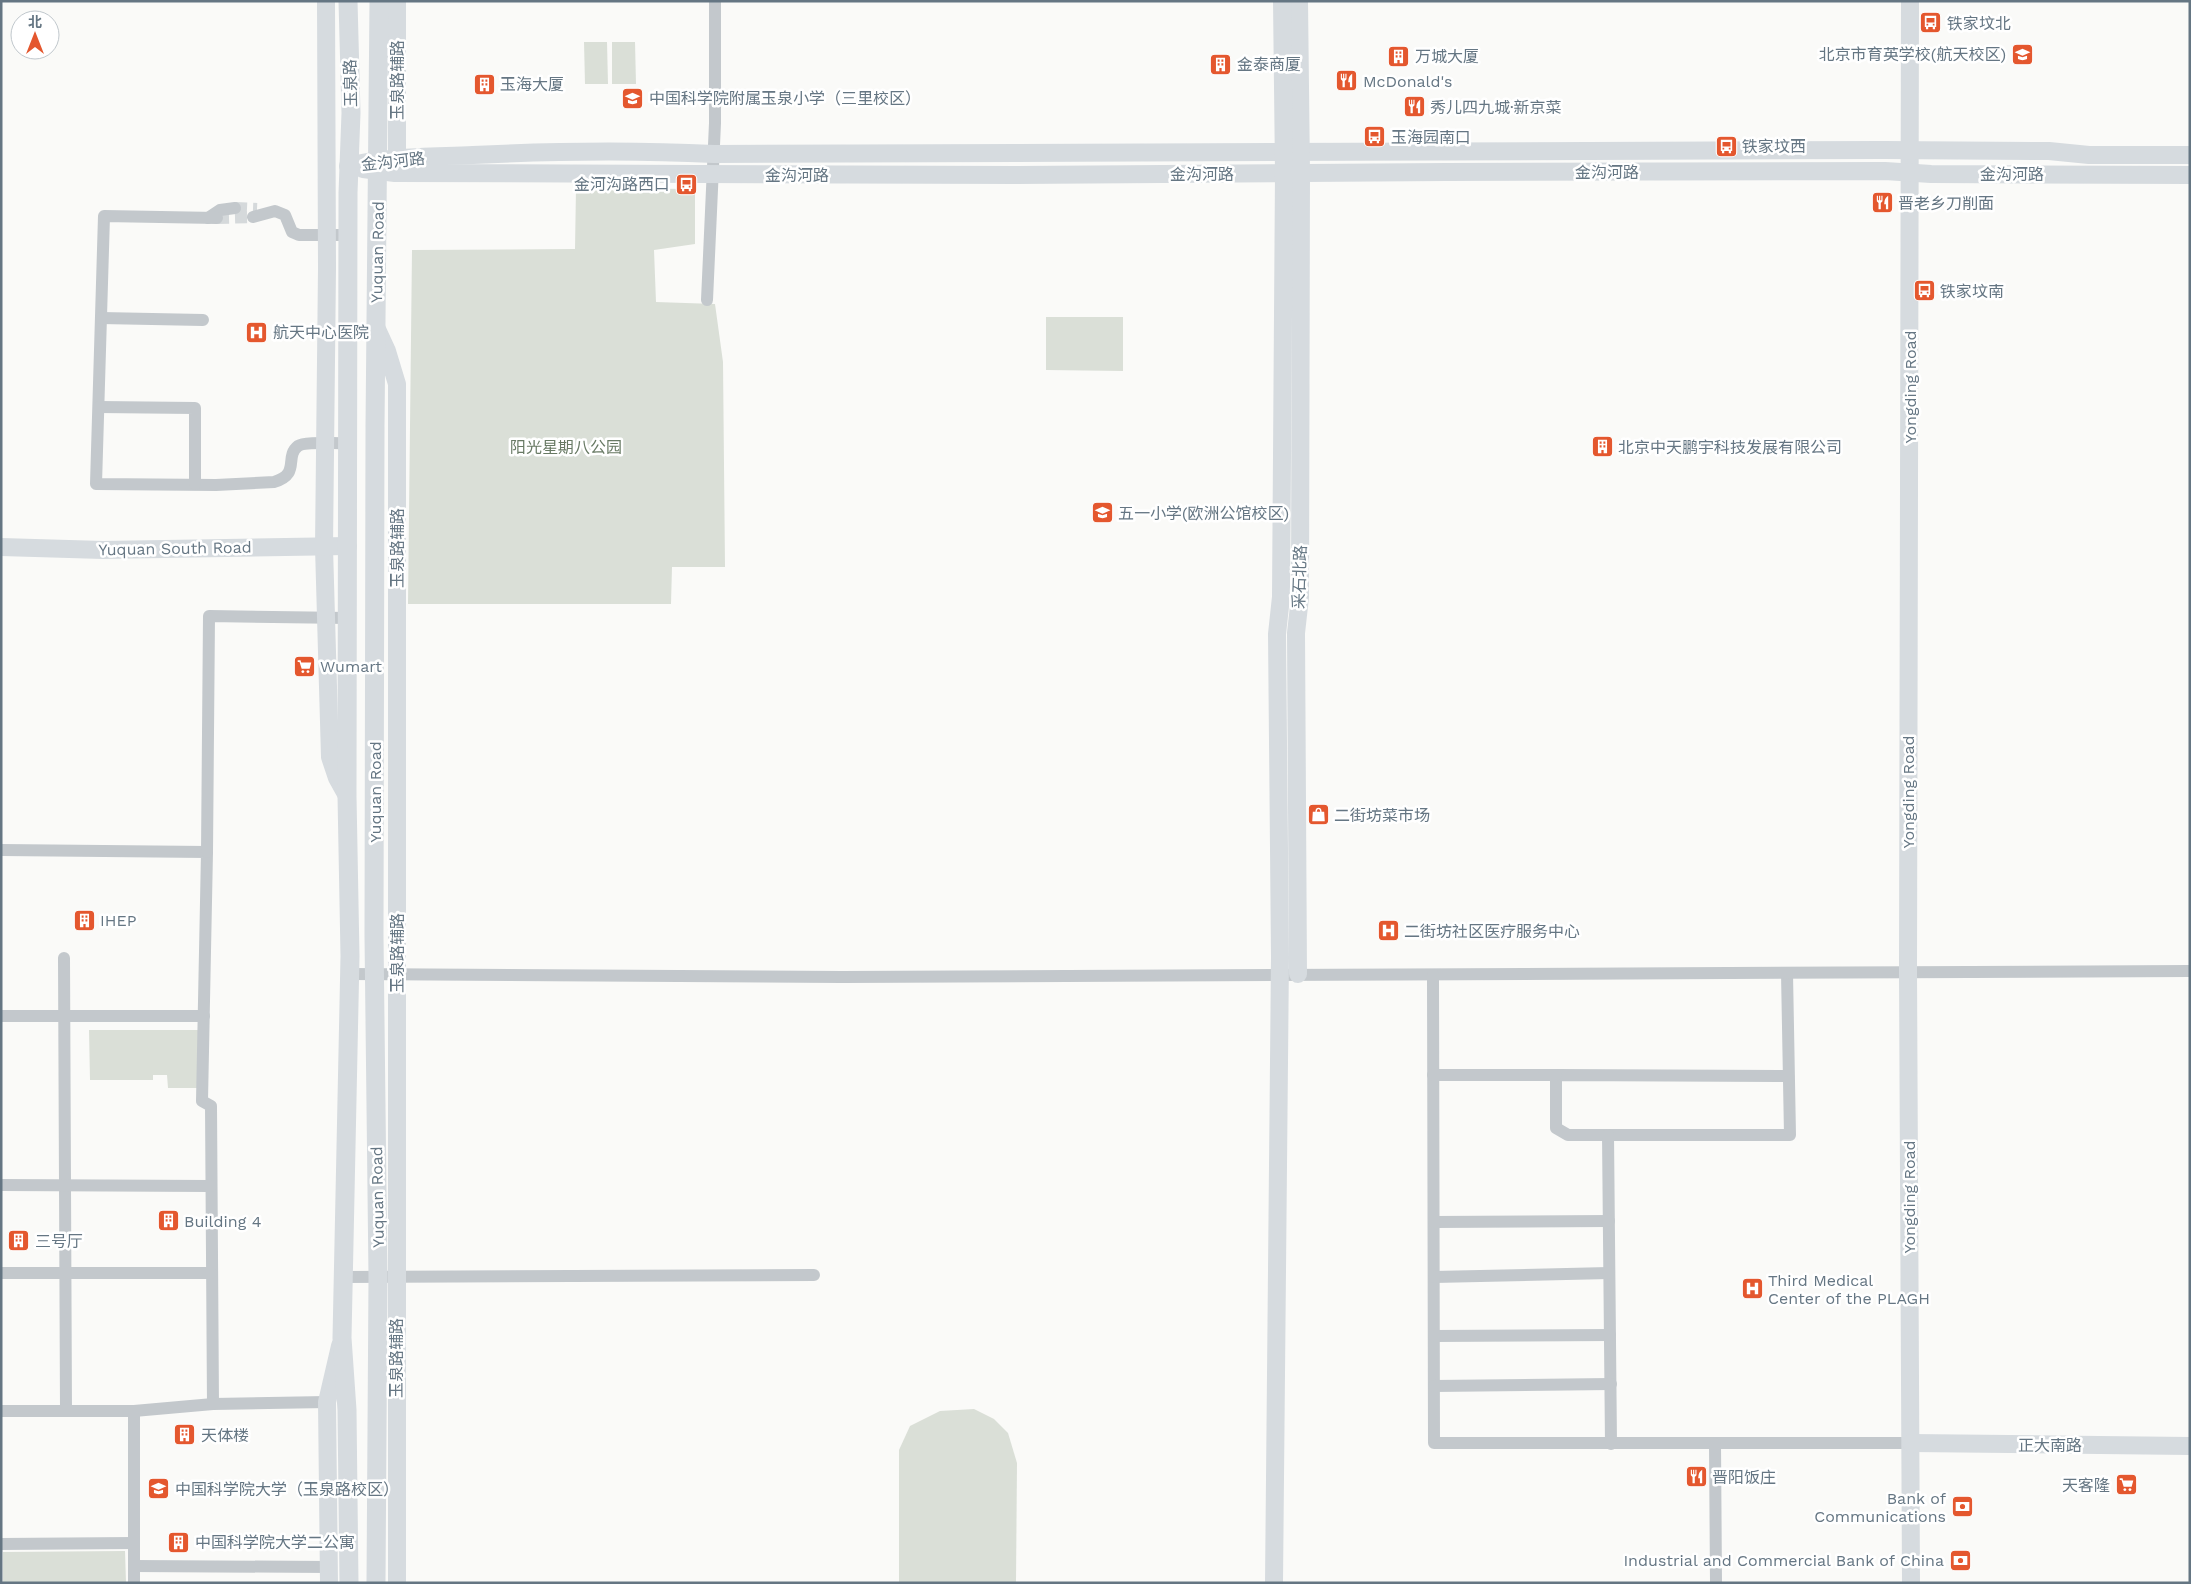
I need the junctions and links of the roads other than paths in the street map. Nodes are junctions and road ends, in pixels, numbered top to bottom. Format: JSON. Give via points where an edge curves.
{"nodes":[{"id":1,"x":326,"y":1,"type":"edge"},
{"id":2,"x":348,"y":1,"type":"edge"},
{"id":3,"x":379,"y":1,"type":"edge"},
{"id":4,"x":397,"y":1,"type":"edge"},
{"id":5,"x":715,"y":1,"type":"edge"},
{"id":6,"x":1282,"y":1,"type":"edge"},
{"id":7,"x":1299,"y":1,"type":"edge"},
{"id":8,"x":1910,"y":1,"type":"edge"},
{"id":9,"x":350,"y":88,"type":"junction"},
{"id":10,"x":379,"y":98,"type":"junction"},
{"id":11,"x":1910,"y":150,"type":"junction"},
{"id":12,"x":1292,"y":151,"type":"junction"},
{"id":13,"x":714,"y":154,"type":"junction"},
{"id":14,"x":2190,"y":155,"type":"edge"},
{"id":15,"x":385,"y":163,"type":"junction"},
{"id":16,"x":348,"y":166,"type":"junction"},
{"id":17,"x":1284,"y":173,"type":"junction"},
{"id":18,"x":1301,"y":173,"type":"junction"},
{"id":19,"x":1910,"y":173,"type":"junction"},
{"id":20,"x":713,"y":175,"type":"junction"},
{"id":21,"x":2190,"y":175,"type":"edge"},
{"id":22,"x":348,"y":192,"type":"junction"},
{"id":23,"x":235,"y":208,"type":"tunnel mouth"},
{"id":24,"x":378,"y":210,"type":"junction"},
{"id":25,"x":259,"y":212,"type":"tunnel mouth"},
{"id":26,"x":327,"y":235,"type":"junction"},
{"id":27,"x":348,"y":235,"type":"junction"},
{"id":28,"x":706,"y":300,"type":"dead end"},
{"id":29,"x":101,"y":318,"type":"junction"},
{"id":30,"x":203,"y":320,"type":"dead end"},
{"id":31,"x":376,"y":327,"type":"junction"},
{"id":32,"x":98,"y":407,"type":"junction"},
{"id":33,"x":348,"y":443,"type":"junction"},
{"id":34,"x":325,"y":444,"type":"junction"},
{"id":35,"x":195,"y":484,"type":"junction"},
{"id":36,"x":324,"y":546,"type":"junction"},
{"id":37,"x":348,"y":546,"type":"junction"},
{"id":38,"x":1,"y":547,"type":"edge"},
{"id":39,"x":325,"y":618,"type":"junction"},
{"id":40,"x":347,"y":618,"type":"junction"},
{"id":41,"x":347,"y":796,"type":"junction"},
{"id":42,"x":1,"y":850,"type":"edge"},
{"id":43,"x":207,"y":852,"type":"junction"},
{"id":44,"x":374,"y":936,"type":"junction"},
{"id":45,"x":350,"y":937,"type":"junction"},
{"id":46,"x":64,"y":958,"type":"dead end"},
{"id":47,"x":2190,"y":971,"type":"edge"},
{"id":48,"x":1908,"y":972,"type":"junction"},
{"id":49,"x":1786,"y":973,"type":"junction"},
{"id":50,"x":350,"y":974,"type":"junction"},
{"id":51,"x":375,"y":974,"type":"junction"},
{"id":52,"x":396,"y":974,"type":"junction"},
{"id":53,"x":1298,"y":974,"type":"junction"},
{"id":54,"x":1279,"y":975,"type":"junction"},
{"id":55,"x":1433,"y":975,"type":"junction"},
{"id":56,"x":1,"y":1016,"type":"edge"},
{"id":57,"x":64,"y":1016,"type":"junction"},
{"id":58,"x":204,"y":1016,"type":"junction"},
{"id":59,"x":1433,"y":1075,"type":"junction"},
{"id":60,"x":1556,"y":1075,"type":"junction"},
{"id":61,"x":1789,"y":1076,"type":"junction"},
{"id":62,"x":1608,"y":1135,"type":"junction"},
{"id":63,"x":1,"y":1185,"type":"edge"},
{"id":64,"x":65,"y":1185,"type":"junction"},
{"id":65,"x":211,"y":1186,"type":"junction"},
{"id":66,"x":1609,"y":1220,"type":"junction"},
{"id":67,"x":1434,"y":1222,"type":"junction"},
{"id":68,"x":1,"y":1273,"type":"edge"},
{"id":69,"x":65,"y":1273,"type":"junction"},
{"id":70,"x":211,"y":1273,"type":"junction"},
{"id":71,"x":1609,"y":1273,"type":"junction"},
{"id":72,"x":814,"y":1275,"type":"dead end"},
{"id":73,"x":343,"y":1277,"type":"junction"},
{"id":74,"x":1434,"y":1277,"type":"junction"},
{"id":75,"x":387,"y":1278,"type":"junction"},
{"id":76,"x":1610,"y":1335,"type":"junction"},
{"id":77,"x":1434,"y":1336,"type":"junction"},
{"id":78,"x":342,"y":1338,"type":"junction"},
{"id":79,"x":1611,"y":1384,"type":"junction"},
{"id":80,"x":1434,"y":1386,"type":"junction"},
{"id":81,"x":327,"y":1402,"type":"junction"},
{"id":82,"x":213,"y":1404,"type":"junction"},
{"id":83,"x":1,"y":1411,"type":"edge"},
{"id":84,"x":66,"y":1411,"type":"junction"},
{"id":85,"x":134,"y":1411,"type":"junction"},
{"id":86,"x":1911,"y":1443,"type":"junction"},
{"id":87,"x":1612,"y":1444,"type":"junction"},
{"id":88,"x":1715,"y":1444,"type":"junction"},
{"id":89,"x":2190,"y":1446,"type":"edge"},
{"id":90,"x":134,"y":1543,"type":"junction"},
{"id":91,"x":1,"y":1544,"type":"edge"},
{"id":92,"x":134,"y":1566,"type":"junction"},
{"id":93,"x":329,"y":1575,"type":"edge"},
{"id":94,"x":134,"y":1583,"type":"edge"},
{"id":95,"x":349,"y":1583,"type":"edge"},
{"id":96,"x":376,"y":1583,"type":"edge"},
{"id":97,"x":397,"y":1583,"type":"edge"},
{"id":98,"x":1274,"y":1583,"type":"edge"},
{"id":99,"x":1716,"y":1583,"type":"edge"},
{"id":100,"x":1911,"y":1583,"type":"edge"}],
"edges":[{"from":1,"to":26,"type":"street"},
{"from":2,"to":9,"type":"main road","name":"玉泉路"},
{"from":3,"to":10,"type":"main road","name":"Yuquan Road"},
{"from":4,"to":15,"type":"street","name":"玉泉路辅路"},
{"from":5,"to":13,"type":"street"},
{"from":6,"to":12,"type":"street"},
{"from":7,"to":12,"type":"street"},
{"from":8,"to":11,"type":"street","name":"Yongding Road"},
{"from":9,"to":10,"type":"main road","via":[[362,105],[371,105]]},
{"from":9,"to":16,"type":"main road","name":"玉泉路"},
{"from":10,"to":15,"type":"main road","name":"Yuquan Road"},
{"from":11,"to":12,"type":"street","name":"金沟河路"},
{"from":11,"to":14,"type":"street","name":"金沟河路"},
{"from":11,"to":19,"type":"street","name":"Yongding Road"},
{"from":12,"to":13,"type":"street","name":"金沟河路"},
{"from":12,"to":17,"type":"street","name":"采石北路"},
{"from":12,"to":18,"type":"street","name":"采石北路"},
{"from":13,"to":15,"type":"street","name":"金沟河路","via":[[661,151],[510,153]]},
{"from":13,"to":20,"type":"street"},
{"from":15,"to":16,"type":"street","name":"金沟河路"},
{"from":15,"to":20,"type":"street","name":"金沟河路"},
{"from":15,"to":24,"type":"main road","name":"Yuquan Road"},
{"from":16,"to":22,"type":"main road","name":"Yuquan Road"},
{"from":17,"to":18,"type":"street","name":"金沟河路"},
{"from":17,"to":20,"type":"street","name":"金沟河路"},
{"from":17,"to":54,"type":"street","name":"采石北路","via":[[1281,596],[1277,634]]},
{"from":18,"to":19,"type":"street","name":"金沟河路"},
{"from":18,"to":53,"type":"street","name":"采石北路","via":[[1300,597],[1296,633]]},
{"from":19,"to":21,"type":"street","name":"金沟河路"},
{"from":19,"to":48,"type":"street","name":"Yongding Road"},
{"from":20,"to":28,"type":"street"},
{"from":22,"to":24,"type":"main road","via":[[354,186],[362,188]]},
{"from":22,"to":27,"type":"main road","name":"Yuquan Road"},
{"from":23,"to":29,"type":"street","via":[[220,210],[212,218],[104,216]]},
{"from":24,"to":31,"type":"main road","name":"Yuquan Road"},
{"from":25,"to":26,"type":"street","via":[[275,211],[285,215],[292,232],[299,235]]},
{"from":26,"to":27,"type":"street"},
{"from":26,"to":34,"type":"street"},
{"from":27,"to":33,"type":"main road","name":"Yuquan Road"},
{"from":29,"to":30,"type":"street"},
{"from":29,"to":32,"type":"street"},
{"from":31,"to":44,"type":"main road","name":"Yuquan Road"},
{"from":31,"to":52,"type":"street","name":"玉泉路辅路","via":[[397,384]]},
{"from":32,"to":35,"type":"street","via":[[195,408]]},
{"from":32,"to":35,"type":"street","via":[[96,484]]},
{"from":33,"to":34,"type":"street"},
{"from":33,"to":37,"type":"main road","name":"Yuquan Road"},
{"from":34,"to":35,"type":"street","via":[[298,446],[293,452],[290,473],[282,480]]},
{"from":34,"to":36,"type":"street"},
{"from":36,"to":37,"type":"street","name":"Yuquan South Road"},
{"from":36,"to":38,"type":"street","name":"Yuquan South Road","via":[[103,550]]},
{"from":36,"to":39,"type":"street"},
{"from":37,"to":40,"type":"main road","name":"Yuquan Road"},
{"from":39,"to":40,"type":"street"},
{"from":39,"to":41,"type":"street","via":[[330,757]]},
{"from":39,"to":43,"type":"street","via":[[208,616]]},
{"from":40,"to":41,"type":"main road","name":"Yuquan Road"},
{"from":41,"to":45,"type":"main road","name":"Yuquan Road"},
{"from":42,"to":43,"type":"street"},
{"from":43,"to":58,"type":"street"},
{"from":44,"to":45,"type":"main road","via":[[368,944],[360,946]]},
{"from":44,"to":51,"type":"main road","name":"Yuquan Road"},
{"from":45,"to":50,"type":"main road","name":"Yuquan Road"},
{"from":46,"to":57,"type":"street"},
{"from":47,"to":48,"type":"street"},
{"from":48,"to":49,"type":"street"},
{"from":48,"to":86,"type":"street","name":"Yongding Road"},
{"from":49,"to":55,"type":"street"},
{"from":49,"to":61,"type":"street"},
{"from":50,"to":51,"type":"street"},
{"from":50,"to":73,"type":"main road","name":"Yuquan Road"},
{"from":51,"to":52,"type":"street"},
{"from":51,"to":75,"type":"main road","name":"Yuquan Road"},
{"from":52,"to":54,"type":"street","via":[[826,977]]},
{"from":52,"to":75,"type":"street","name":"玉泉路辅路"},
{"from":53,"to":54,"type":"street"},
{"from":53,"to":55,"type":"street"},
{"from":54,"to":98,"type":"street","name":"采石北路"},
{"from":55,"to":59,"type":"street"},
{"from":56,"to":57,"type":"street"},
{"from":57,"to":58,"type":"street"},
{"from":57,"to":64,"type":"street"},
{"from":58,"to":65,"type":"street","via":[[202,1101],[211,1106]]},
{"from":59,"to":60,"type":"street"},
{"from":59,"to":67,"type":"street"},
{"from":60,"to":61,"type":"street"},
{"from":60,"to":62,"type":"street","via":[[1556,1128],[1568,1135]]},
{"from":61,"to":62,"type":"street","via":[[1790,1135]]},
{"from":62,"to":66,"type":"street"},
{"from":63,"to":64,"type":"street"},
{"from":64,"to":65,"type":"street"},
{"from":64,"to":69,"type":"street"},
{"from":65,"to":70,"type":"street"},
{"from":66,"to":67,"type":"street"},
{"from":66,"to":71,"type":"street"},
{"from":67,"to":74,"type":"street"},
{"from":68,"to":69,"type":"street"},
{"from":69,"to":70,"type":"street"},
{"from":69,"to":84,"type":"street"},
{"from":70,"to":82,"type":"street"},
{"from":71,"to":74,"type":"street"},
{"from":71,"to":76,"type":"street"},
{"from":72,"to":75,"type":"street"},
{"from":73,"to":75,"type":"street"},
{"from":73,"to":78,"type":"main road","name":"Yuquan Road"},
{"from":74,"to":77,"type":"street"},
{"from":75,"to":96,"type":"main road","name":"Yuquan Road"},
{"from":75,"to":97,"type":"street","name":"玉泉路辅路"},
{"from":76,"to":77,"type":"street"},
{"from":76,"to":79,"type":"street"},
{"from":77,"to":80,"type":"street"},
{"from":78,"to":81,"type":"street"},
{"from":78,"to":95,"type":"main road","name":"Yuquan Road","via":[[347,1410]]},
{"from":79,"to":80,"type":"street"},
{"from":79,"to":87,"type":"street"},
{"from":80,"to":87,"type":"street","via":[[1434,1443]]},
{"from":81,"to":82,"type":"street"},
{"from":81,"to":93,"type":"street"},
{"from":82,"to":85,"type":"street"},
{"from":83,"to":84,"type":"street"},
{"from":84,"to":85,"type":"street"},
{"from":85,"to":90,"type":"street"},
{"from":86,"to":88,"type":"street"},
{"from":86,"to":89,"type":"street","name":"正大南路"},
{"from":86,"to":100,"type":"street","name":"Yongding Road"},
{"from":87,"to":88,"type":"street"},
{"from":88,"to":99,"type":"street"},
{"from":90,"to":91,"type":"street"},
{"from":90,"to":92,"type":"street"},
{"from":92,"to":93,"type":"street"},
{"from":92,"to":94,"type":"street"}]}
